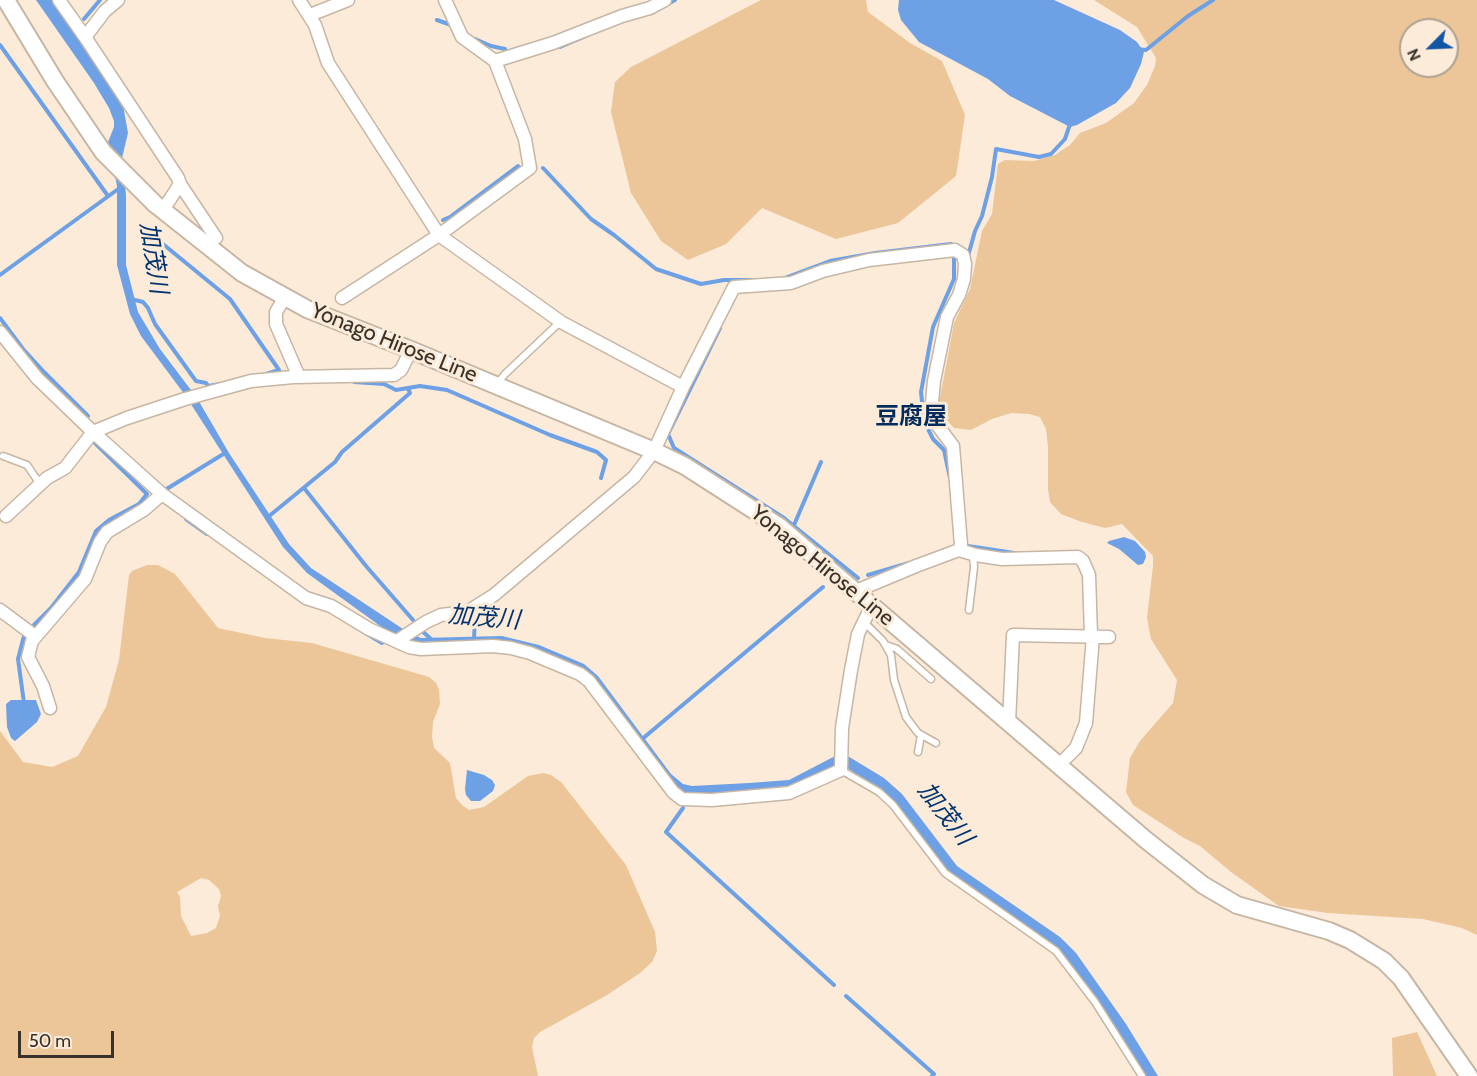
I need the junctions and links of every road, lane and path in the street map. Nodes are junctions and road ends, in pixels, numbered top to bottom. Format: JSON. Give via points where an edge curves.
{"nodes":[{"id":1,"x":6,"y":0,"type":"edge"},
{"id":2,"x":59,"y":0,"type":"edge"},
{"id":3,"x":118,"y":0,"type":"edge"},
{"id":4,"x":299,"y":0,"type":"edge"},
{"id":5,"x":348,"y":0,"type":"edge"},
{"id":6,"x":445,"y":0,"type":"edge"},
{"id":7,"x":665,"y":0,"type":"edge"},
{"id":8,"x":310,"y":15,"type":"junction"},
{"id":9,"x":85,"y":37,"type":"junction"},
{"id":10,"x":495,"y":61,"type":"junction"},
{"id":11,"x":180,"y":184,"type":"junction"},
{"id":12,"x":163,"y":210,"type":"junction"},
{"id":13,"x":439,"y":235,"type":"junction"},
{"id":14,"x":216,"y":238,"type":"dead end"},
{"id":15,"x":285,"y":297,"type":"junction"},
{"id":16,"x":342,"y":297,"type":"dead end"},
{"id":17,"x":561,"y":322,"type":"junction"},
{"id":18,"x":0,"y":332,"type":"edge"},
{"id":19,"x":411,"y":350,"type":"junction"},
{"id":20,"x":299,"y":377,"type":"junction"},
{"id":21,"x":497,"y":385,"type":"junction"},
{"id":22,"x":683,"y":387,"type":"junction"},
{"id":23,"x":93,"y":432,"type":"junction"},
{"id":24,"x":654,"y":451,"type":"junction"},
{"id":25,"x":3,"y":456,"type":"dead end"},
{"id":26,"x":40,"y":484,"type":"junction"},
{"id":27,"x":162,"y":494,"type":"junction"},
{"id":28,"x":6,"y":516,"type":"dead end"},
{"id":29,"x":959,"y":550,"type":"junction"},
{"id":30,"x":974,"y":555,"type":"junction"},
{"id":31,"x":856,"y":591,"type":"junction"},
{"id":32,"x":872,"y":604,"type":"junction"},
{"id":33,"x":0,"y":610,"type":"edge"},
{"id":34,"x":969,"y":610,"type":"dead end"},
{"id":35,"x":864,"y":622,"type":"junction"},
{"id":36,"x":35,"y":636,"type":"junction"},
{"id":37,"x":1092,"y":636,"type":"junction"},
{"id":38,"x":1109,"y":637,"type":"dead end"},
{"id":39,"x":397,"y":641,"type":"junction"},
{"id":40,"x":886,"y":645,"type":"junction"},
{"id":41,"x":931,"y":679,"type":"dead end"},
{"id":42,"x":50,"y":708,"type":"dead end"},
{"id":43,"x":1009,"y":723,"type":"junction"},
{"id":44,"x":921,"y":735,"type":"junction"},
{"id":45,"x":936,"y":743,"type":"dead end"},
{"id":46,"x":918,"y":752,"type":"dead end"},
{"id":47,"x":1059,"y":765,"type":"junction"},
{"id":48,"x":841,"y":770,"type":"junction"},
{"id":49,"x":1142,"y":1076,"type":"edge"},
{"id":50,"x":1469,"y":1076,"type":"edge"}],
"edges":[{"from":1,"to":12,"type":"main road","name":"Yonago Hirose Line","via":[[103,152]]},
{"from":2,"to":9,"type":"street"},
{"from":3,"to":9,"type":"street"},
{"from":4,"to":8,"type":"street"},
{"from":5,"to":8,"type":"street"},
{"from":6,"to":10,"type":"street","via":[[462,37]]},
{"from":7,"to":10,"type":"street"},
{"from":8,"to":13,"type":"street","via":[[328,63]]},
{"from":9,"to":11,"type":"street"},
{"from":10,"to":13,"type":"street","via":[[525,139],[530,168]]},
{"from":11,"to":12,"type":"street"},
{"from":11,"to":14,"type":"street"},
{"from":12,"to":15,"type":"main road","name":"Yonago Hirose Line","via":[[242,273]]},
{"from":13,"to":16,"type":"street"},
{"from":13,"to":17,"type":"street"},
{"from":15,"to":19,"type":"main road","name":"Yonago Hirose Line"},
{"from":15,"to":20,"type":"street","via":[[276,312],[276,324]]},
{"from":17,"to":21,"type":"lane"},
{"from":17,"to":22,"type":"street"},
{"from":18,"to":23,"type":"street","via":[[38,378]]},
{"from":19,"to":20,"type":"street","via":[[402,370],[394,375]]},
{"from":19,"to":21,"type":"main road","name":"Yonago Hirose Line"},
{"from":20,"to":23,"type":"street","via":[[251,381],[191,397]]},
{"from":21,"to":24,"type":"main road","name":"Yonago Hirose Line"},
{"from":22,"to":24,"type":"street"},
{"from":22,"to":29,"type":"street","via":[[734,287],[791,283],[869,260],[960,252],[965,264],[964,279],[947,317],[932,402],[938,426],[953,446]]},
{"from":23,"to":26,"type":"street","via":[[65,468]]},
{"from":23,"to":27,"type":"street"},
{"from":24,"to":31,"type":"main road","name":"Yonago Hirose Line","via":[[685,466],[780,527]]},
{"from":24,"to":39,"type":"street","via":[[634,477],[494,595],[467,612],[441,615],[426,622]]},
{"from":25,"to":26,"type":"lane","via":[[27,465]]},
{"from":26,"to":28,"type":"street"},
{"from":27,"to":36,"type":"street","via":[[145,510],[107,532],[85,579]]},
{"from":27,"to":39,"type":"street","via":[[306,598],[331,606]]},
{"from":29,"to":30,"type":"street"},
{"from":29,"to":31,"type":"street"},
{"from":30,"to":34,"type":"lane"},
{"from":30,"to":37,"type":"street","via":[[1002,559],[1078,557],[1089,575]]},
{"from":31,"to":32,"type":"main road","name":"Yonago Hirose Line"},
{"from":32,"to":35,"type":"street"},
{"from":32,"to":43,"type":"main road","name":"Yonago Hirose Line"},
{"from":33,"to":36,"type":"street"},
{"from":35,"to":40,"type":"lane"},
{"from":35,"to":48,"type":"street","via":[[858,634],[842,729]]},
{"from":36,"to":42,"type":"street","via":[[28,657]]},
{"from":37,"to":38,"type":"street"},
{"from":37,"to":43,"type":"street","via":[[1013,635]]},
{"from":37,"to":47,"type":"street","via":[[1086,723],[1076,748]]},
{"from":39,"to":48,"type":"street","via":[[421,649],[511,648],[580,674],[682,799],[789,793]]},
{"from":40,"to":41,"type":"lane","via":[[897,649]]},
{"from":40,"to":44,"type":"lane","via":[[900,703]]},
{"from":43,"to":47,"type":"main road","name":"Yonago Hirose Line"},
{"from":44,"to":45,"type":"lane"},
{"from":44,"to":46,"type":"lane"},
{"from":47,"to":50,"type":"main road","name":"Yonago Hirose Line","via":[[1166,857],[1220,896],[1251,910],[1329,931],[1384,961],[1401,978]]},
{"from":48,"to":49,"type":"lane","via":[[893,805],[945,873],[1056,951],[1095,1002]]}]}
